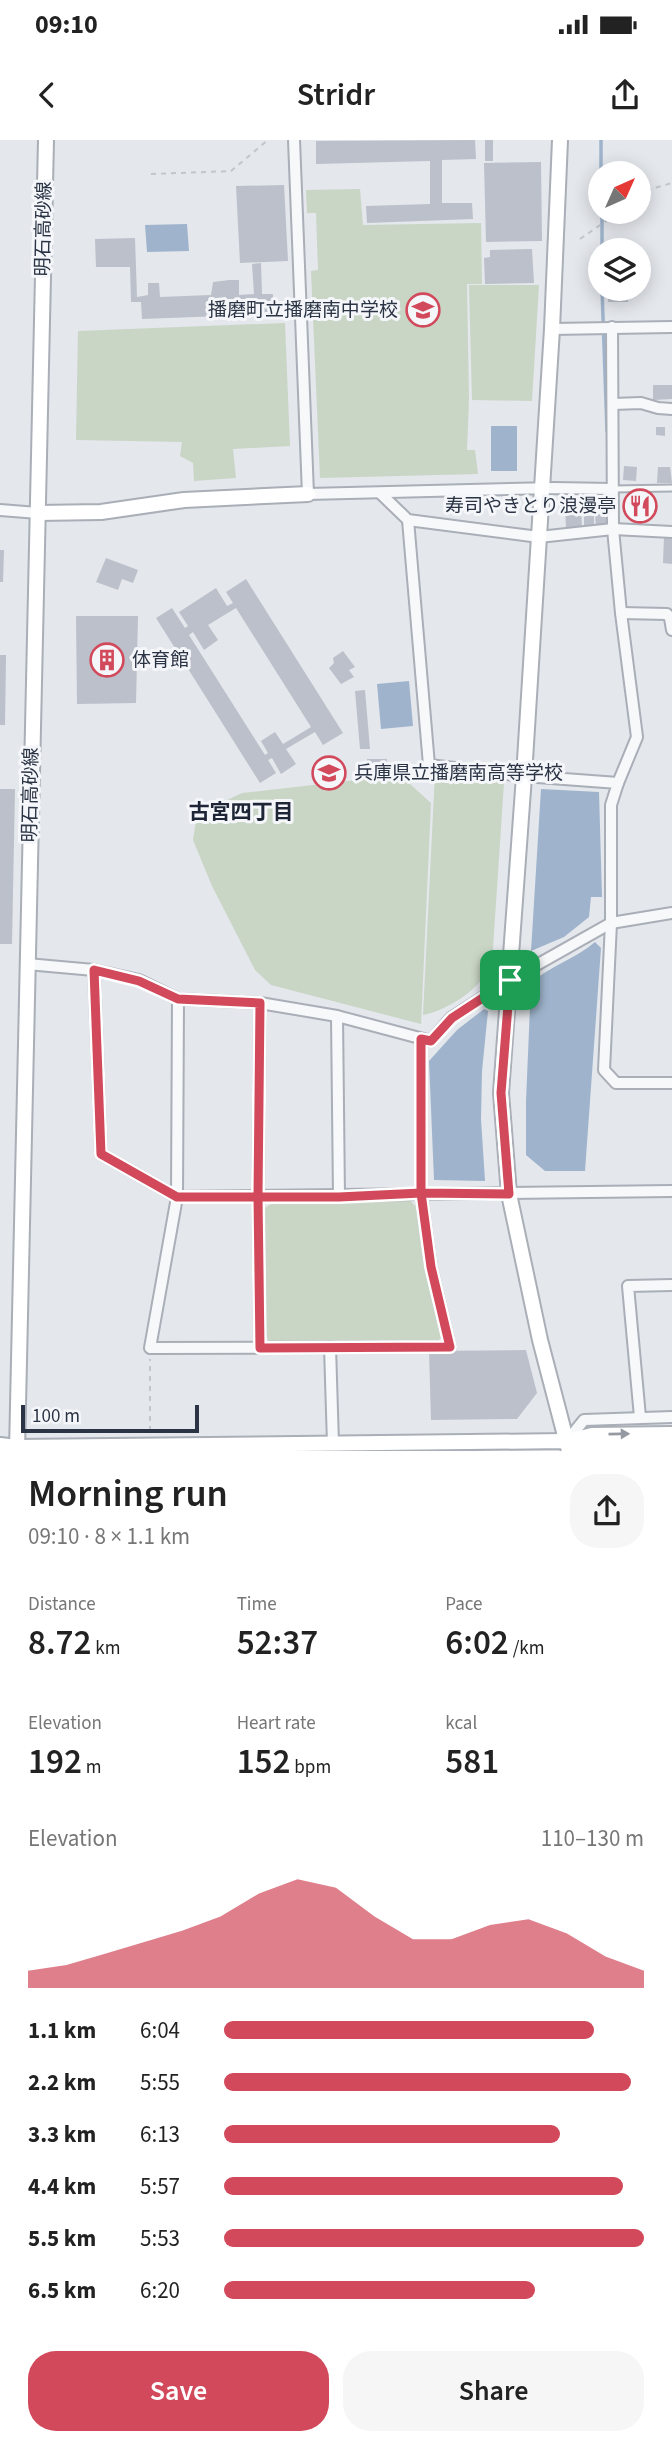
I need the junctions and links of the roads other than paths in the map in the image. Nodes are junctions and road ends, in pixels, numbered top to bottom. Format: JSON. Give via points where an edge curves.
{"nodes":[{"id":1,"x":46,"y":140,"type":"edge"},
{"id":2,"x":294,"y":140,"type":"edge"},
{"id":3,"x":560,"y":140,"type":"edge"},
{"id":4,"x":612,"y":327,"type":"junction"},
{"id":5,"x":672,"y":327,"type":"edge"},
{"id":6,"x":552,"y":329,"type":"junction"},
{"id":7,"x":613,"y":404,"type":"junction"},
{"id":8,"x":672,"y":409,"type":"edge"},
{"id":9,"x":672,"y":488,"type":"edge"},
{"id":10,"x":541,"y":489,"type":"junction"},
{"id":11,"x":613,"y":489,"type":"junction"},
{"id":12,"x":380,"y":493,"type":"junction"},
{"id":13,"x":308,"y":494,"type":"junction"},
{"id":14,"x":0,"y":510,"type":"edge"},
{"id":15,"x":38,"y":513,"type":"junction"},
{"id":16,"x":408,"y":520,"type":"junction"},
{"id":17,"x":613,"y":529,"type":"junction"},
{"id":18,"x":672,"y":532,"type":"edge"},
{"id":19,"x":539,"y":537,"type":"junction"},
{"id":20,"x":621,"y":613,"type":"junction"},
{"id":21,"x":672,"y":630,"type":"edge"},
{"id":22,"x":524,"y":776,"type":"junction"},
{"id":23,"x":618,"y":783,"type":"junction"},
{"id":24,"x":672,"y":913,"type":"edge"},
{"id":25,"x":611,"y":923,"type":"junction"},
{"id":26,"x":27,"y":964,"type":"junction"},
{"id":27,"x":94,"y":970,"type":"junction"},
{"id":28,"x":510,"y":980,"type":"junction"},
{"id":29,"x":178,"y":999,"type":"junction"},
{"id":30,"x":260,"y":1003,"type":"junction"},
{"id":31,"x":337,"y":1016,"type":"junction"},
{"id":32,"x":421,"y":1039,"type":"junction"},
{"id":33,"x":672,"y":1083,"type":"edge"},
{"id":34,"x":672,"y":1191,"type":"edge"},
{"id":35,"x":421,"y":1193,"type":"junction"},
{"id":36,"x":509,"y":1194,"type":"junction"},
{"id":37,"x":258,"y":1196,"type":"junction"},
{"id":38,"x":177,"y":1197,"type":"junction"},
{"id":39,"x":339,"y":1197,"type":"junction"},
{"id":40,"x":672,"y":1285,"type":"edge"},
{"id":41,"x":331,"y":1347,"type":"junction"},
{"id":42,"x":260,"y":1348,"type":"junction"},
{"id":43,"x":640,"y":1417,"type":"junction"},
{"id":44,"x":672,"y":1417,"type":"edge"},
{"id":45,"x":672,"y":1434,"type":"edge"},
{"id":46,"x":0,"y":1445,"type":"edge"},
{"id":47,"x":333,"y":1447,"type":"edge"},
{"id":48,"x":571,"y":1448,"type":"edge"},
{"id":49,"x":672,"y":1448,"type":"edge"},
{"id":50,"x":13,"y":1450,"type":"edge"}],
"edges":[{"from":1,"to":15,"type":"main road","name":"明石高砂線"},
{"from":2,"to":13,"type":"street"},
{"from":3,"to":6,"type":"main road"},
{"from":4,"to":5,"type":"street"},
{"from":4,"to":6,"type":"street"},
{"from":4,"to":7,"type":"street"},
{"from":6,"to":10,"type":"main road"},
{"from":7,"to":8,"type":"street"},
{"from":7,"to":11,"type":"street"},
{"from":9,"to":11,"type":"lane"},
{"from":10,"to":11,"type":"street"},
{"from":10,"to":12,"type":"street"},
{"from":10,"to":19,"type":"main road"},
{"from":11,"to":17,"type":"street"},
{"from":12,"to":13,"type":"street"},
{"from":12,"to":16,"type":"street"},
{"from":13,"to":15,"type":"main road"},
{"from":14,"to":15,"type":"street"},
{"from":15,"to":26,"type":"main road","name":"明石高砂線"},
{"from":16,"to":19,"type":"street"},
{"from":16,"to":22,"type":"street","via":[[429,765]]},
{"from":17,"to":18,"type":"street"},
{"from":17,"to":19,"type":"street"},
{"from":17,"to":20,"type":"street"},
{"from":19,"to":22,"type":"main road"},
{"from":20,"to":21,"type":"street","via":[[667,614]]},
{"from":20,"to":23,"type":"street","via":[[637,737]]},
{"from":22,"to":23,"type":"street"},
{"from":22,"to":28,"type":"main road"},
{"from":23,"to":25,"type":"street","via":[[611,805]]},
{"from":24,"to":25,"type":"street"},
{"from":25,"to":28,"type":"street"},
{"from":25,"to":33,"type":"street","via":[[604,1070],[615,1083]]},
{"from":26,"to":27,"type":"street"},
{"from":26,"to":50,"type":"main road","name":"明石高砂線"},
{"from":27,"to":29,"type":"street","via":[[139,981]]},
{"from":27,"to":38,"type":"street","via":[[101,1154]]},
{"from":28,"to":32,"type":"street","via":[[452,1018],[431,1041]]},
{"from":28,"to":36,"type":"main road","via":[[501,1093]]},
{"from":29,"to":30,"type":"street"},
{"from":29,"to":38,"type":"street"},
{"from":30,"to":31,"type":"street"},
{"from":30,"to":37,"type":"street"},
{"from":31,"to":32,"type":"street"},
{"from":31,"to":39,"type":"street"},
{"from":32,"to":35,"type":"street"},
{"from":34,"to":36,"type":"street"},
{"from":35,"to":36,"type":"street"},
{"from":35,"to":39,"type":"street"},
{"from":35,"to":41,"type":"street","via":[[431,1267],[450,1347]]},
{"from":36,"to":48,"type":"main road","via":[[540,1340]]},
{"from":37,"to":38,"type":"street"},
{"from":37,"to":39,"type":"street"},
{"from":37,"to":42,"type":"street"},
{"from":38,"to":42,"type":"street","via":[[150,1348]]},
{"from":40,"to":43,"type":"street","via":[[628,1286]]},
{"from":41,"to":42,"type":"street"},
{"from":41,"to":47,"type":"street"},
{"from":43,"to":44,"type":"street"},
{"from":43,"to":48,"type":"street","via":[[584,1420]]},
{"from":48,"to":45,"type":"main road","one_way":true,"via":[[592,1435]]},
{"from":46,"to":50,"type":"main road"},
{"from":47,"to":48,"type":"main road"},
{"from":47,"to":50,"type":"main road"},
{"from":48,"to":49,"type":"main road"}]}
